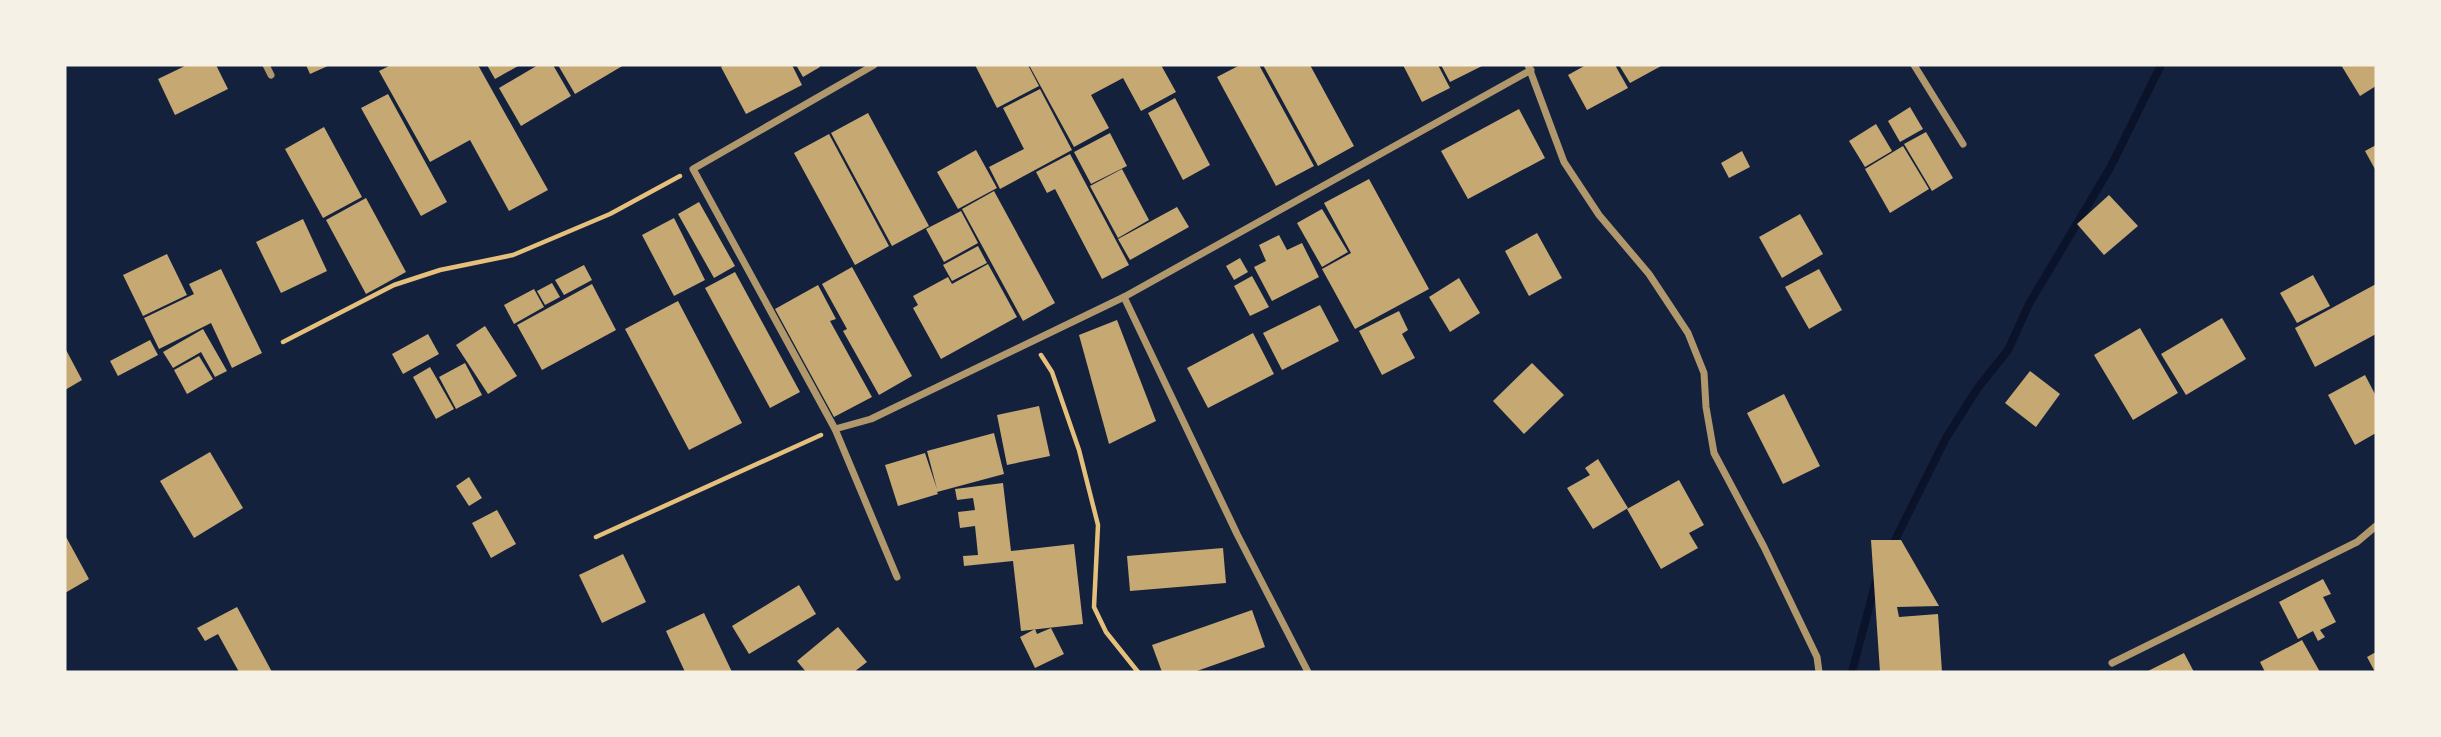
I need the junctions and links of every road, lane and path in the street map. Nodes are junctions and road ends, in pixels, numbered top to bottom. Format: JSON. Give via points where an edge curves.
{"nodes":[{"id":1,"x":265,"y":65,"type":"edge"},
{"id":2,"x":874,"y":65,"type":"edge"},
{"id":3,"x":1913,"y":65,"type":"edge"},
{"id":4,"x":1529,"y":67,"type":"edge"},
{"id":5,"x":271,"y":75,"type":"dead end"},
{"id":6,"x":1963,"y":144,"type":"dead end"},
{"id":7,"x":693,"y":169,"type":"junction"},
{"id":8,"x":1124,"y":297,"type":"junction"},
{"id":9,"x":283,"y":342,"type":"dead end"},
{"id":10,"x":1034,"y":342,"type":"junction"},
{"id":11,"x":835,"y":429,"type":"junction"},
{"id":12,"x":2376,"y":526,"type":"edge"},
{"id":13,"x":596,"y":537,"type":"dead end"},
{"id":14,"x":897,"y":577,"type":"dead end"},
{"id":15,"x":2112,"y":663,"type":"dead end"},
{"id":16,"x":1138,"y":672,"type":"edge"},
{"id":17,"x":1308,"y":672,"type":"edge"},
{"id":18,"x":1819,"y":672,"type":"edge"}],
"edges":[{"from":1,"to":5,"type":"street"},
{"from":2,"to":7,"type":"street"},
{"from":3,"to":6,"type":"street"},
{"from":4,"to":8,"type":"street"},
{"from":4,"to":18,"type":"street","via":[[1564,162],[1688,333],[1704,373],[1714,453],[1817,657]]},
{"from":7,"to":9,"type":"path","via":[[610,214],[513,256],[440,270],[394,285]]},
{"from":7,"to":11,"type":"street"},
{"from":8,"to":10,"type":"street"},
{"from":8,"to":17,"type":"street"},
{"from":10,"to":11,"type":"street","via":[[871,419]]},
{"from":10,"to":16,"type":"path","via":[[1052,372],[1079,450],[1098,526],[1094,607],[1106,632]]},
{"from":11,"to":13,"type":"path"},
{"from":11,"to":14,"type":"street"},
{"from":12,"to":15,"type":"street","via":[[2357,542]]}]}
